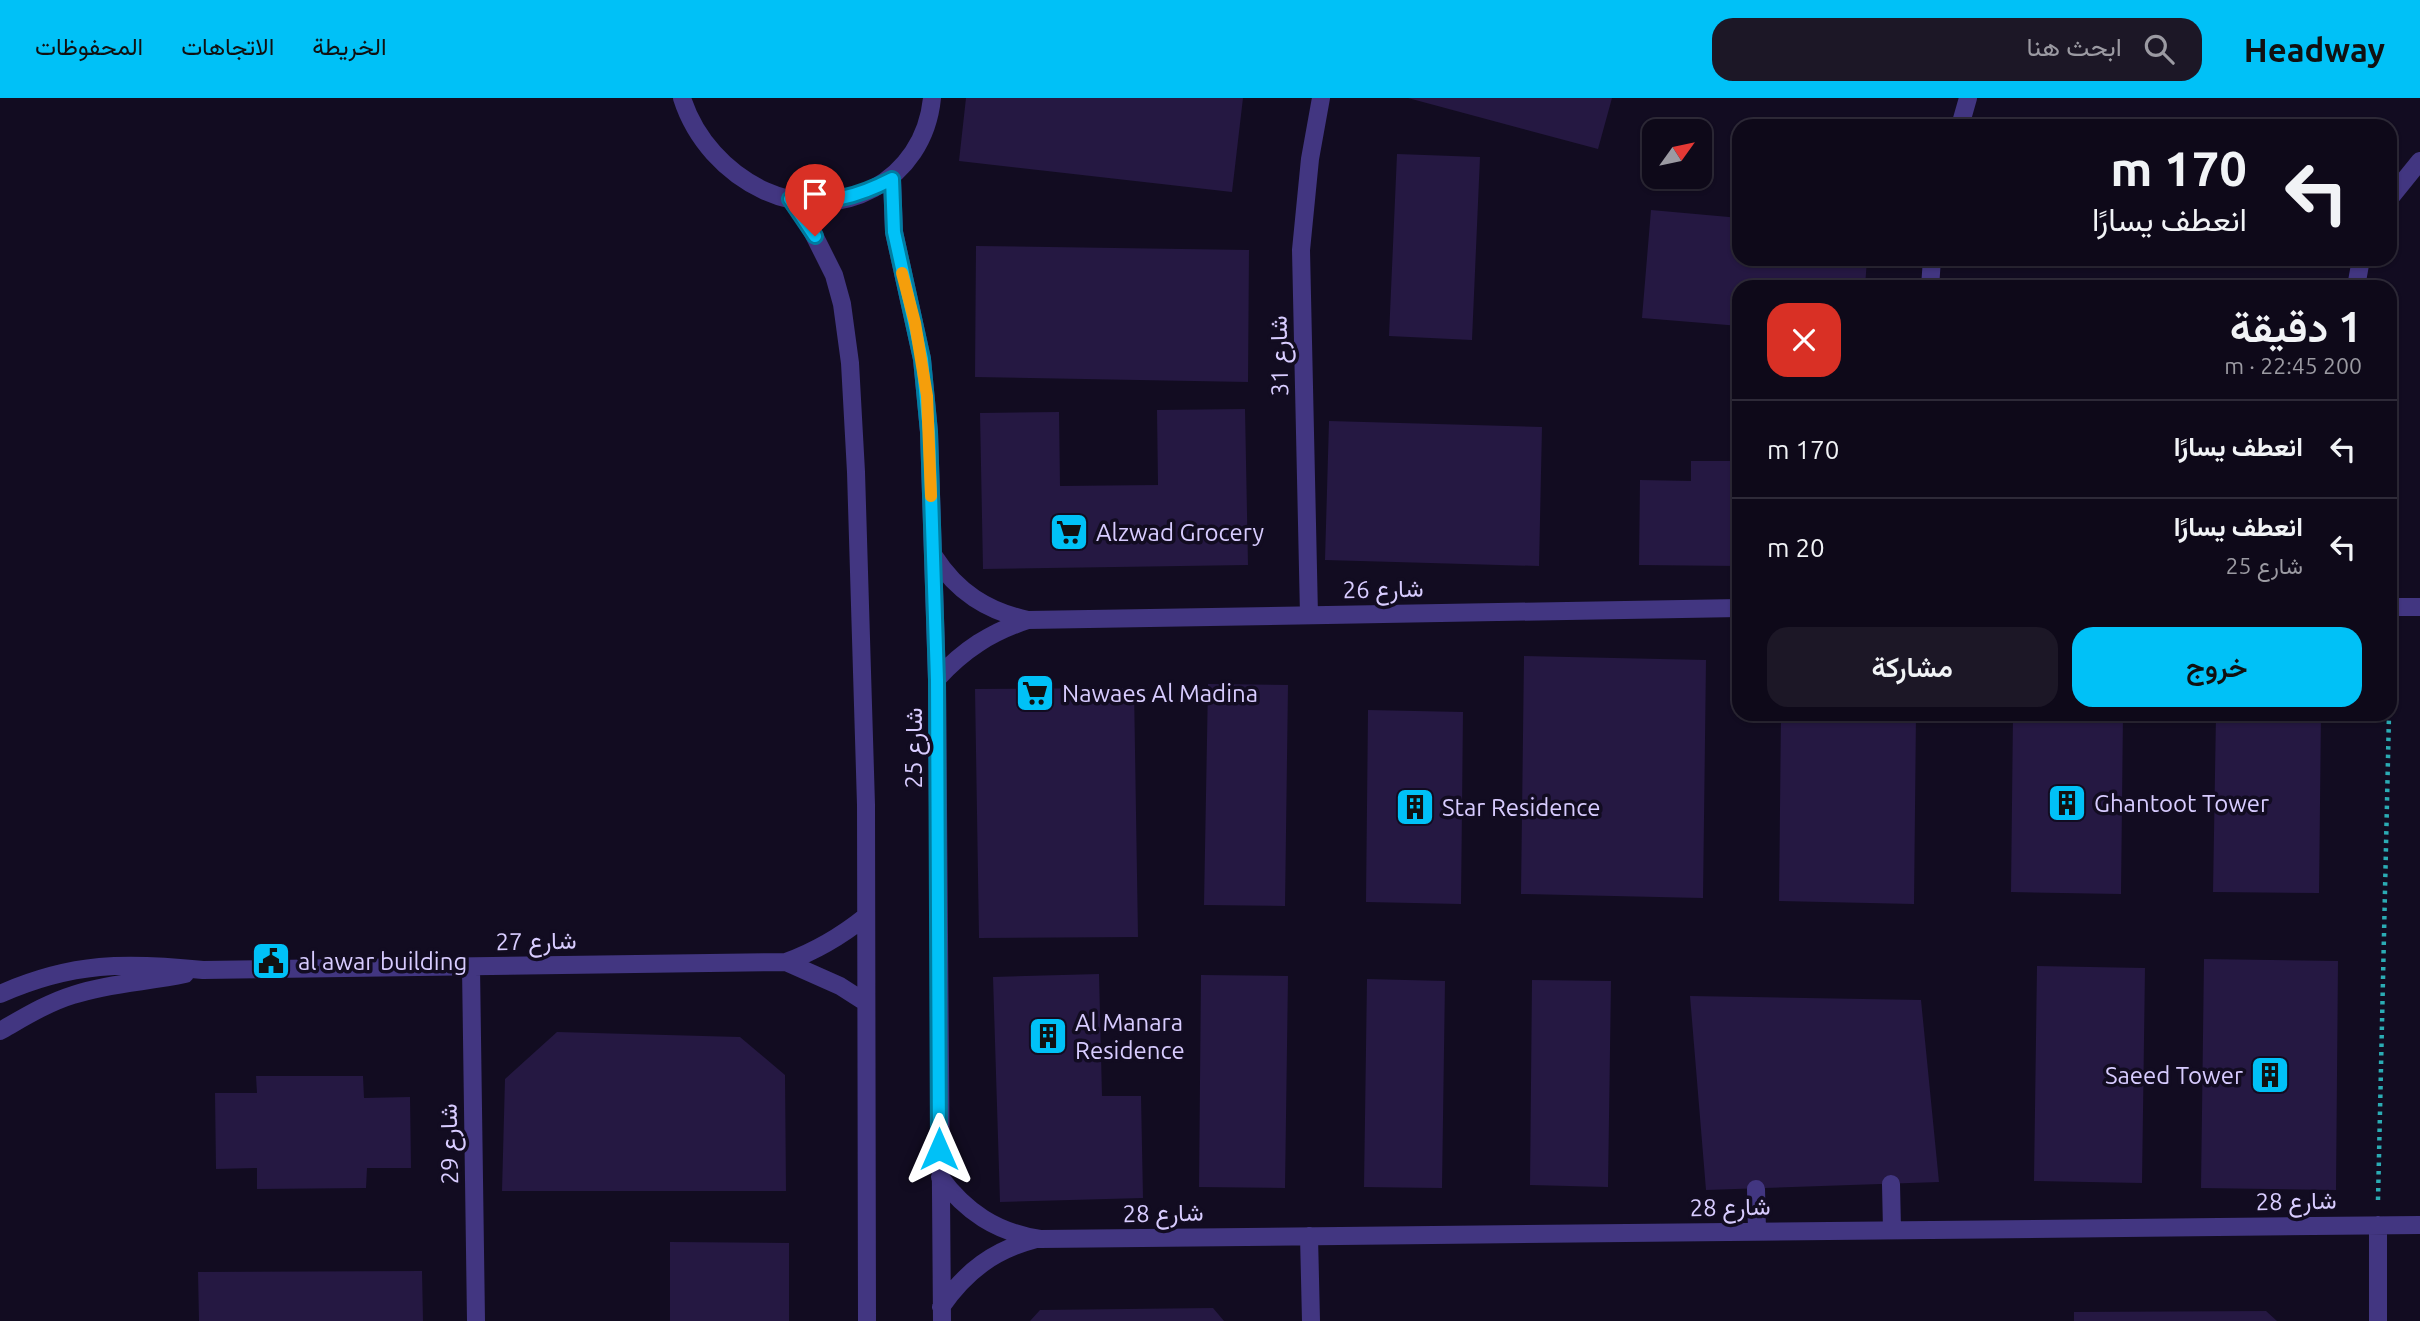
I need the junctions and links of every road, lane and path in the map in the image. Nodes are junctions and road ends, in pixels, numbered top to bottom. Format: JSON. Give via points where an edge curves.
{"nodes":[{"id":1,"x":682,"y":98,"type":"edge"},
{"id":2,"x":932,"y":98,"type":"edge"},
{"id":3,"x":1321,"y":98,"type":"edge"},
{"id":4,"x":1968,"y":98,"type":"edge"},
{"id":5,"x":1962,"y":119,"type":"edge"},
{"id":6,"x":2420,"y":161,"type":"edge"},
{"id":7,"x":892,"y":179,"type":"junction"},
{"id":8,"x":2397,"y":189,"type":"edge"},
{"id":9,"x":790,"y":199,"type":"junction"},
{"id":10,"x":934,"y":556,"type":"junction"},
{"id":11,"x":2397,"y":607,"type":"edge"},
{"id":12,"x":2420,"y":607,"type":"edge"},
{"id":13,"x":1732,"y":608,"type":"edge"},
{"id":14,"x":1308,"y":615,"type":"junction"},
{"id":15,"x":1028,"y":620,"type":"junction"},
{"id":16,"x":937,"y":680,"type":"junction"},
{"id":17,"x":2389,"y":721,"type":"edge"},
{"id":18,"x":865,"y":917,"type":"junction"},
{"id":19,"x":786,"y":962,"type":"junction"},
{"id":20,"x":471,"y":967,"type":"junction"},
{"id":21,"x":203,"y":970,"type":"junction"},
{"id":22,"x":0,"y":994,"type":"edge"},
{"id":23,"x":865,"y":1002,"type":"junction"},
{"id":24,"x":0,"y":1031,"type":"edge"},
{"id":25,"x":940,"y":1177,"type":"junction"},
{"id":26,"x":1891,"y":1184,"type":"dead end"},
{"id":27,"x":1756,"y":1189,"type":"dead end"},
{"id":28,"x":2378,"y":1225,"type":"junction"},
{"id":29,"x":2420,"y":1225,"type":"edge"},
{"id":30,"x":1892,"y":1230,"type":"junction"},
{"id":31,"x":1757,"y":1231,"type":"junction"},
{"id":32,"x":1310,"y":1236,"type":"junction"},
{"id":33,"x":1040,"y":1239,"type":"junction"},
{"id":34,"x":942,"y":1314,"type":"edge"},
{"id":35,"x":476,"y":1321,"type":"edge"},
{"id":36,"x":867,"y":1321,"type":"edge"},
{"id":37,"x":1311,"y":1321,"type":"edge"},
{"id":38,"x":2378,"y":1321,"type":"edge"}],
"edges":[{"from":1,"to":9,"type":"street","via":[[695,129],[727,166],[757,186]]},
{"from":2,"to":7,"type":"street","via":[[917,148]]},
{"from":3,"to":14,"type":"street","name":"شارع 31","via":[[1301,250]]},
{"from":4,"to":5,"type":"street"},
{"from":6,"to":8,"type":"street"},
{"from":7,"to":9,"type":"street","via":[[843,199]]},
{"from":7,"to":10,"type":"street","name":"شارع 25","via":[[894,232],[927,396]]},
{"from":9,"to":18,"type":"street","name":"شارع 25","via":[[808,223],[834,275],[847,334],[857,499]]},
{"from":10,"to":15,"type":"street","name":"شارع 26","via":[[945,573],[974,599],[990,609]]},
{"from":10,"to":16,"type":"street","name":"شارع 25"},
{"from":11,"to":12,"type":"street"},
{"from":13,"to":14,"type":"street","name":"شارع 26"},
{"from":14,"to":15,"type":"street","name":"شارع 26"},
{"from":15,"to":16,"type":"street","name":"شارع 26","via":[[968,648]]},
{"from":16,"to":25,"type":"street","name":"شارع 25"},
{"from":17,"to":28,"type":"path"},
{"from":18,"to":19,"type":"street","name":"شارع 27","via":[[840,937]]},
{"from":18,"to":23,"type":"street","name":"شارع 25"},
{"from":19,"to":20,"type":"street","name":"شارع 27"},
{"from":19,"to":23,"type":"street","name":"شارع 27"},
{"from":20,"to":21,"type":"street","name":"شارع 27"},
{"from":20,"to":35,"type":"street","name":"شارع 29"},
{"from":21,"to":22,"type":"street","name":"شارع 27","via":[[126,964],[92,967],[26,982]]},
{"from":21,"to":24,"type":"street","name":"شارع 27","via":[[72,995]]},
{"from":23,"to":36,"type":"street","name":"شارع 25"},
{"from":25,"to":33,"type":"street","name":"شارع 28","via":[[951,1193],[982,1219],[1000,1229]]},
{"from":25,"to":34,"type":"street","name":"شارع 25"},
{"from":26,"to":30,"type":"street"},
{"from":27,"to":31,"type":"street"},
{"from":28,"to":29,"type":"street","name":"شارع 28"},
{"from":28,"to":30,"type":"street","name":"شارع 28"},
{"from":28,"to":38,"type":"street"},
{"from":30,"to":31,"type":"street","name":"شارع 28"},
{"from":31,"to":32,"type":"street","name":"شارع 28"},
{"from":32,"to":33,"type":"street","name":"شارع 28"},
{"from":32,"to":37,"type":"street"},
{"from":33,"to":34,"type":"street","name":"شارع 28","via":[[983,1261],[967,1275]]}]}
